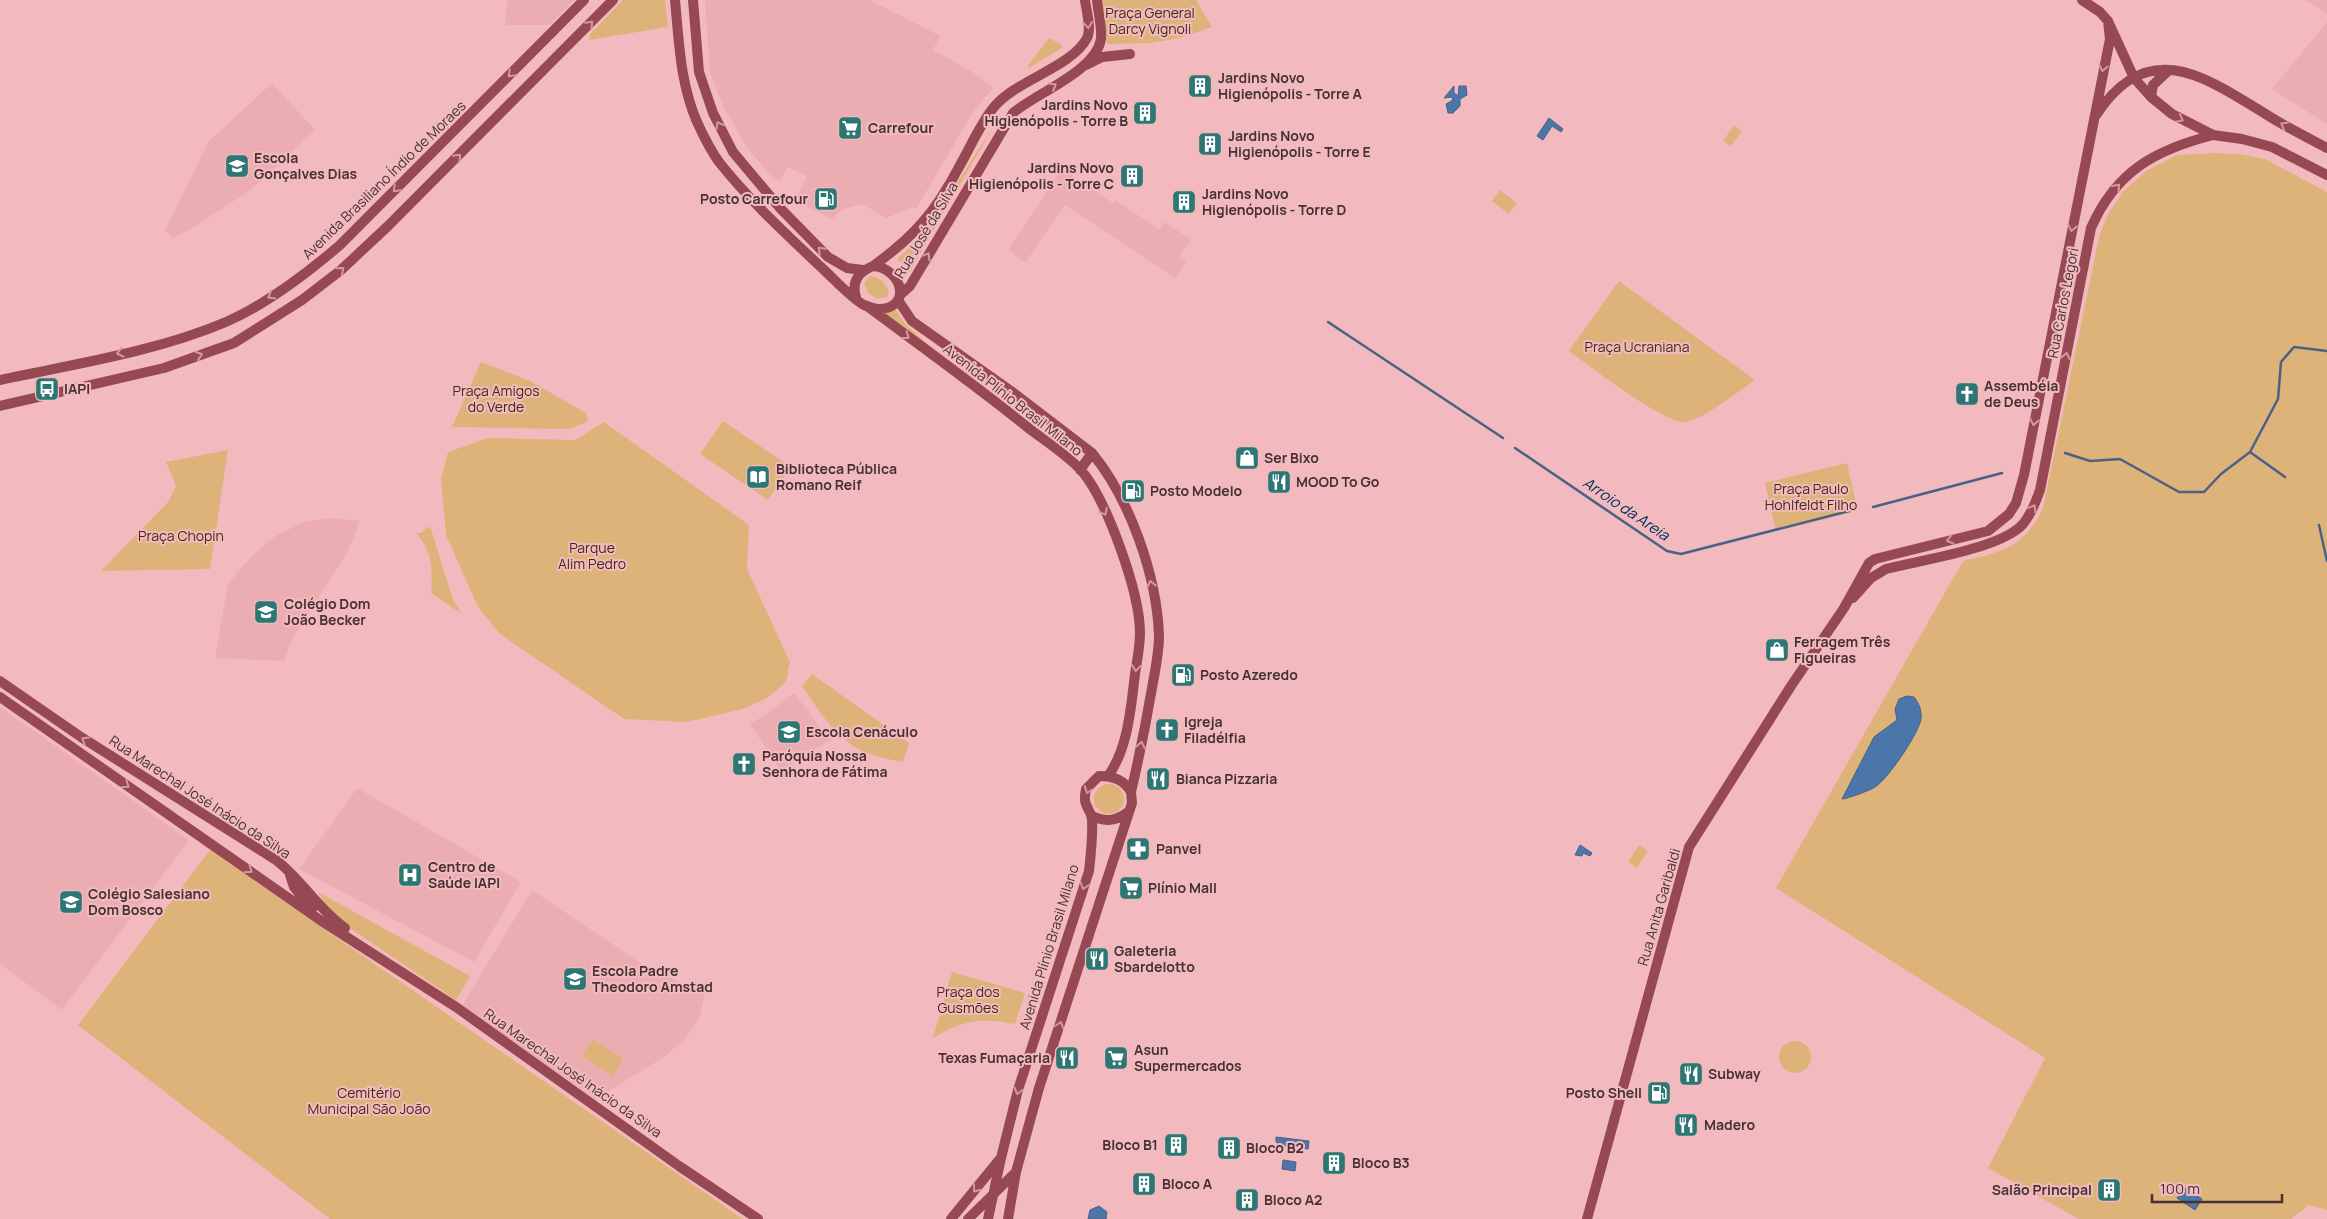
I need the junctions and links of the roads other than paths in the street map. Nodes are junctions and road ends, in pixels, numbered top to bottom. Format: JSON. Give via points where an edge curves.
{"nodes":[{"id":1,"x":584,"y":0,"type":"edge"},
{"id":2,"x":613,"y":0,"type":"edge"},
{"id":3,"x":675,"y":0,"type":"edge"},
{"id":4,"x":693,"y":0,"type":"edge"},
{"id":5,"x":1085,"y":0,"type":"edge"},
{"id":6,"x":1097,"y":0,"type":"edge"},
{"id":7,"x":2082,"y":0,"type":"edge"},
{"id":8,"x":2108,"y":20,"type":"junction"},
{"id":9,"x":1130,"y":54,"type":"dead end"},
{"id":10,"x":1085,"y":65,"type":"junction"},
{"id":11,"x":2168,"y":70,"type":"junction"},
{"id":12,"x":2134,"y":78,"type":"junction"},
{"id":13,"x":2151,"y":98,"type":"junction"},
{"id":14,"x":2094,"y":119,"type":"junction"},
{"id":15,"x":2213,"y":135,"type":"junction"},
{"id":16,"x":2327,"y":148,"type":"edge"},
{"id":17,"x":2327,"y":174,"type":"edge"},
{"id":18,"x":868,"y":268,"type":"junction"},
{"id":19,"x":856,"y":297,"type":"junction"},
{"id":20,"x":899,"y":298,"type":"junction"},
{"id":21,"x":867,"y":306,"type":"junction"},
{"id":22,"x":0,"y":380,"type":"edge"},
{"id":23,"x":0,"y":406,"type":"edge"},
{"id":24,"x":1092,"y":453,"type":"junction"},
{"id":25,"x":1080,"y":470,"type":"junction"},
{"id":26,"x":2024,"y":474,"type":"junction"},
{"id":27,"x":2040,"y":490,"type":"junction"},
{"id":28,"x":1875,"y":558,"type":"junction"},
{"id":29,"x":1871,"y":578,"type":"junction"},
{"id":30,"x":1844,"y":608,"type":"junction"},
{"id":31,"x":0,"y":681,"type":"edge"},
{"id":32,"x":0,"y":697,"type":"edge"},
{"id":33,"x":55,"y":719,"type":"junction"},
{"id":34,"x":47,"y":730,"type":"junction"},
{"id":35,"x":1108,"y":776,"type":"junction"},
{"id":36,"x":1132,"y":792,"type":"junction"},
{"id":37,"x":1128,"y":812,"type":"junction"},
{"id":38,"x":1091,"y":815,"type":"junction"},
{"id":39,"x":290,"y":871,"type":"junction"},
{"id":40,"x":320,"y":920,"type":"junction"},
{"id":41,"x":371,"y":952,"type":"junction"},
{"id":42,"x":1000,"y":1158,"type":"junction"},
{"id":43,"x":1016,"y":1172,"type":"junction"},
{"id":44,"x":994,"y":1194,"type":"junction"},
{"id":45,"x":758,"y":1219,"type":"edge"},
{"id":46,"x":950,"y":1219,"type":"edge"},
{"id":47,"x":968,"y":1219,"type":"edge"},
{"id":48,"x":988,"y":1219,"type":"edge"},
{"id":49,"x":1008,"y":1219,"type":"edge"},
{"id":50,"x":1587,"y":1219,"type":"edge"}],
"edges":[{"from":1,"to":22,"type":"main road","name":"Avenida Brasiliano Índio de Moraes","one_way":true,"via":[[340,245],[287,287],[225,322],[160,343]]},
{"from":23,"to":2,"type":"main road","one_way":true,"via":[[164,368],[234,343],[316,290],[361,253]]},
{"from":3,"to":19,"type":"main road","via":[[683,81],[697,122],[718,160],[760,210]]},
{"from":18,"to":4,"type":"main road","one_way":true,"via":[[847,268],[828,257],[780,208],[733,152],[712,113],[699,72]]},
{"from":5,"to":18,"type":"main road","name":"Rua José da Silva","one_way":true,"via":[[1089,33],[1080,47],[1014,90],[993,108],[952,181],[925,220],[908,240]]},
{"from":6,"to":10,"type":"main road","name":"Rua José da Silva","via":[[1100,41]]},
{"from":7,"to":8,"type":"main road"},
{"from":8,"to":12,"type":"main road"},
{"from":8,"to":14,"type":"main road","name":"Rua Carlos Legori","one_way":true,"via":[[2110,39]]},
{"from":9,"to":10,"type":"main road","via":[[1102,57]]},
{"from":20,"to":10,"type":"main road","name":"Rua José da Silva","one_way":true,"via":[[910,286],[1013,113]]},
{"from":11,"to":12,"type":"main road","name":"Rua Carlos Legori"},
{"from":11,"to":13,"type":"main road","via":[[2153,85]]},
{"from":16,"to":11,"type":"main road","one_way":true,"via":[[2198,75]]},
{"from":12,"to":13,"type":"main road"},
{"from":12,"to":14,"type":"main road","name":"Rua Carlos Legori","via":[[2107,99]]},
{"from":13,"to":15,"type":"main road","one_way":true,"via":[[2172,114]]},
{"from":14,"to":26,"type":"main road","name":"Rua Carlos Legori","one_way":true},
{"from":15,"to":17,"type":"main road","via":[[2272,147]]},
{"from":27,"to":15,"type":"main road","name":"Rua Carlos Legori","one_way":true,"via":[[2091,228],[2099,210],[2116,187],[2140,165],[2168,148]]},
{"from":18,"to":19,"type":"main road","via":[[856,280]]},
{"from":18,"to":20,"type":"main road","via":[[882,267],[893,275],[900,286]]},
{"from":19,"to":21,"type":"main road"},
{"from":20,"to":21,"type":"main road","via":[[886,308]]},
{"from":20,"to":24,"type":"main road","name":"Avenida Plínio Brasil Milano","via":[[912,321]]},
{"from":21,"to":25,"type":"main road","name":"Avenida Plínio Brasil Milano","one_way":true,"via":[[1001,406]]},
{"from":24,"to":25,"type":"main road"},
{"from":36,"to":24,"type":"main road","name":"Avenida Plínio Brasil Milano","one_way":true,"via":[[1156,669],[1159,635],[1145,556],[1125,508]]},
{"from":25,"to":35,"type":"main road","name":"Avenida Plínio Brasil Milano","one_way":true,"via":[[1092,486],[1124,558],[1135,595],[1140,633],[1123,740]]},
{"from":26,"to":27,"type":"main road","via":[[2036,478]]},
{"from":26,"to":28,"type":"main road","name":"Rua Carlos Legori","one_way":true,"via":[[2016,504],[1988,531]]},
{"from":29,"to":27,"type":"main road","name":"Rua Carlos Legori","one_way":true,"via":[[1886,569],[1991,543],[2008,535],[2022,524],[2036,504]]},
{"from":28,"to":29,"type":"main road"},
{"from":28,"to":30,"type":"main road","name":"Rua Anita Garibaldi","via":[[1865,568]]},
{"from":29,"to":30,"type":"main road","name":"Rua Anita Garibaldi"},
{"from":30,"to":50,"type":"main road","name":"Rua Anita Garibaldi","via":[[1689,847]]},
{"from":31,"to":33,"type":"main road","name":"Rua Marechal José Inácio da Silva"},
{"from":32,"to":34,"type":"main road","name":"Rua Marechal José Inácio da Silva"},
{"from":33,"to":34,"type":"main road"},
{"from":39,"to":33,"type":"main road","name":"Rua Marechal José Inácio da Silva","one_way":true},
{"from":34,"to":40,"type":"main road","name":"Rua Marechal José Inácio da Silva","one_way":true},
{"from":35,"to":36,"type":"main road","via":[[1120,780]]},
{"from":35,"to":38,"type":"main road","name":"Avenida Plínio Brasil Milano","one_way":true,"via":[[1099,776],[1086,788],[1085,802]]},
{"from":36,"to":37,"type":"main road","name":"Avenida Plínio Brasil Milano"},
{"from":37,"to":38,"type":"main road","via":[[1110,821]]},
{"from":43,"to":37,"type":"main road","name":"Avenida Plínio Brasil Milano","one_way":true,"via":[[1039,1088]]},
{"from":38,"to":42,"type":"main road","name":"Avenida Plínio Brasil Milano","one_way":true,"via":[[1093,842],[1089,871],[1018,1090]]},
{"from":39,"to":40,"type":"main road","via":[[294,887]]},
{"from":39,"to":41,"type":"main road","name":"Rua Marechal José Inácio da Silva","via":[[325,912]]},
{"from":40,"to":41,"type":"main road","name":"Rua Marechal José Inácio da Silva"},
{"from":41,"to":45,"type":"main road","name":"Rua Marechal José Inácio da Silva","via":[[456,1007]]},
{"from":42,"to":44,"type":"main road","name":"Avenida Plínio Brasil Milano"},
{"from":42,"to":46,"type":"main road","one_way":true},
{"from":43,"to":44,"type":"main road"},
{"from":43,"to":49,"type":"main road","name":"Avenida Plínio Brasil Milano"},
{"from":44,"to":47,"type":"main road"},
{"from":44,"to":48,"type":"main road","name":"Avenida Plínio Brasil Milano"}]}
